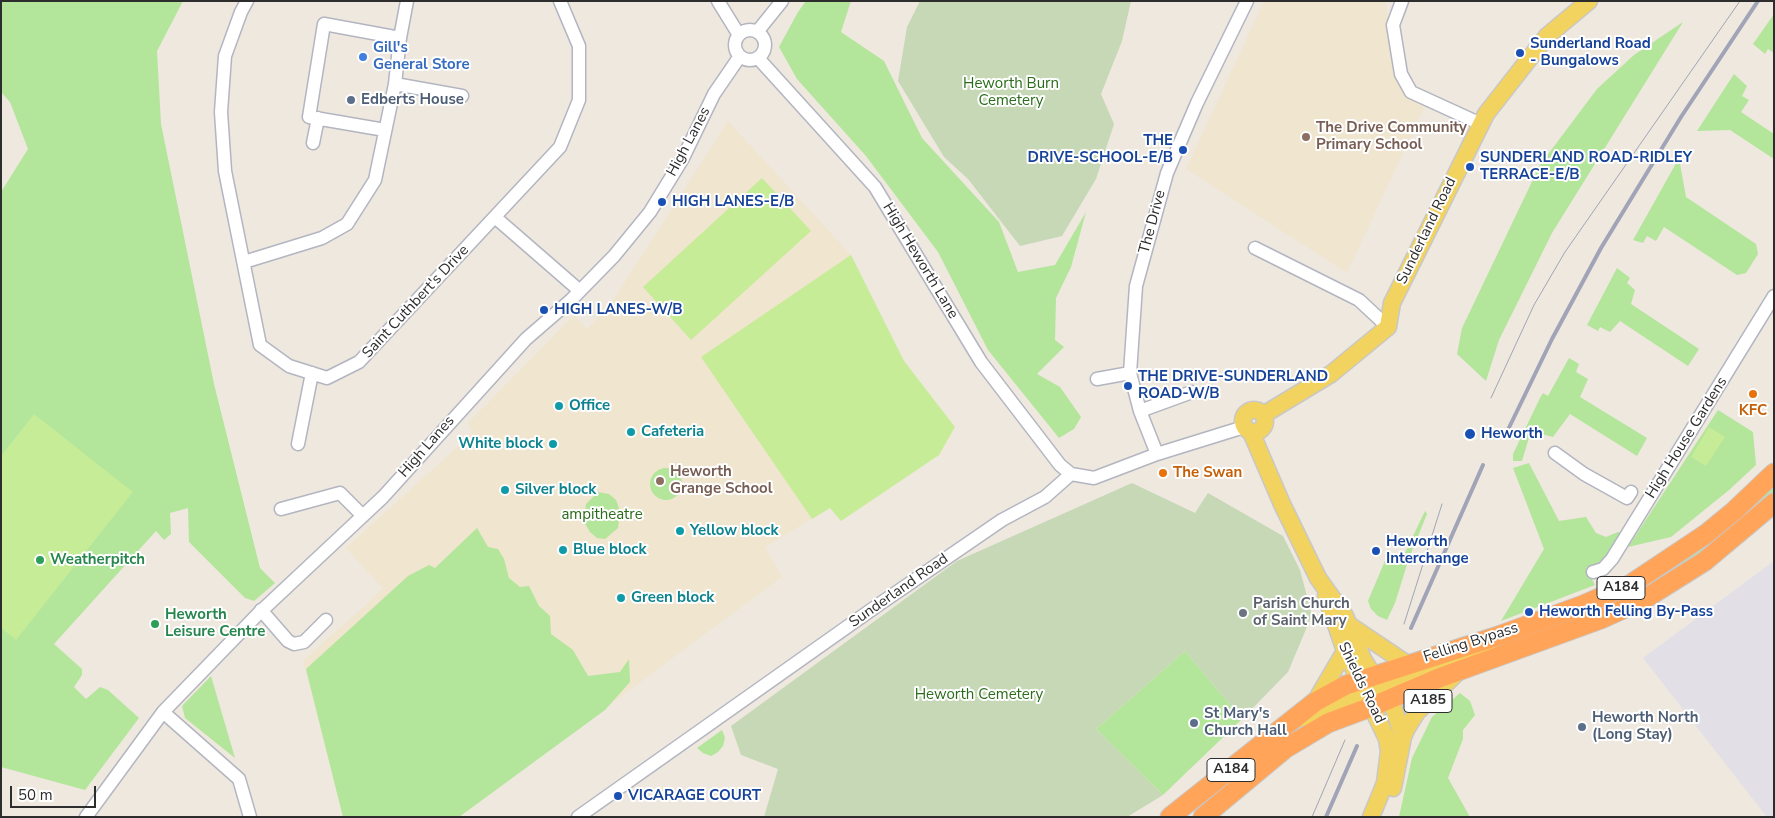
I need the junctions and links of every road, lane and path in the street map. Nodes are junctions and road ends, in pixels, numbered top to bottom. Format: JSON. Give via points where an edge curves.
{"nodes":[{"id":1,"x":247,"y":1,"type":"edge"},
{"id":2,"x":407,"y":1,"type":"edge"},
{"id":3,"x":560,"y":1,"type":"edge"},
{"id":4,"x":718,"y":1,"type":"edge"},
{"id":5,"x":782,"y":1,"type":"edge"},
{"id":6,"x":1247,"y":1,"type":"edge"},
{"id":7,"x":1402,"y":1,"type":"edge"},
{"id":8,"x":1589,"y":1,"type":"edge"},
{"id":9,"x":757,"y":32,"type":"junction"},
{"id":10,"x":739,"y":35,"type":"junction"},
{"id":11,"x":400,"y":38,"type":"junction"},
{"id":12,"x":740,"y":56,"type":"junction"},
{"id":13,"x":758,"y":58,"type":"junction"},
{"id":14,"x":394,"y":84,"type":"junction"},
{"id":15,"x":462,"y":96,"type":"dead end"},
{"id":16,"x":318,"y":118,"type":"junction"},
{"id":17,"x":1481,"y":124,"type":"junction"},
{"id":18,"x":385,"y":130,"type":"junction"},
{"id":19,"x":313,"y":143,"type":"dead end"},
{"id":20,"x":496,"y":218,"type":"junction"},
{"id":21,"x":1256,"y":248,"type":"dead end"},
{"id":22,"x":244,"y":262,"type":"junction"},
{"id":23,"x":580,"y":291,"type":"junction"},
{"id":24,"x":1774,"y":296,"type":"edge"},
{"id":25,"x":1388,"y":327,"type":"junction"},
{"id":26,"x":312,"y":373,"type":"junction"},
{"id":27,"x":1130,"y":373,"type":"junction"},
{"id":28,"x":1097,"y":379,"type":"dead end"},
{"id":29,"x":1192,"y":392,"type":"dead end"},
{"id":30,"x":1140,"y":411,"type":"junction"},
{"id":31,"x":1255,"y":426,"type":"junction"},
{"id":32,"x":298,"y":444,"type":"dead end"},
{"id":33,"x":1555,"y":453,"type":"dead end"},
{"id":34,"x":1157,"y":454,"type":"junction"},
{"id":35,"x":1071,"y":474,"type":"junction"},
{"id":36,"x":1774,"y":474,"type":"edge"},
{"id":37,"x":1631,"y":492,"type":"dead end"},
{"id":38,"x":1774,"y":503,"type":"edge"},
{"id":39,"x":281,"y":509,"type":"dead end"},
{"id":40,"x":363,"y":516,"type":"junction"},
{"id":41,"x":1593,"y":572,"type":"dead end"},
{"id":42,"x":1323,"y":586,"type":"junction"},
{"id":43,"x":261,"y":610,"type":"junction"},
{"id":44,"x":326,"y":620,"type":"dead end"},
{"id":45,"x":1349,"y":625,"type":"junction"},
{"id":46,"x":1345,"y":651,"type":"junction"},
{"id":47,"x":1501,"y":655,"type":"junction"},
{"id":48,"x":1407,"y":664,"type":"junction"},
{"id":49,"x":1460,"y":671,"type":"junction"},
{"id":50,"x":1372,"y":690,"type":"junction"},
{"id":51,"x":1312,"y":704,"type":"junction"},
{"id":52,"x":163,"y":712,"type":"junction"},
{"id":53,"x":1290,"y":721,"type":"junction"},
{"id":54,"x":1403,"y":737,"type":"junction"},
{"id":55,"x":1219,"y":780,"type":"junction"},
{"id":56,"x":86,"y":817,"type":"edge"},
{"id":57,"x":250,"y":817,"type":"edge"},
{"id":58,"x":578,"y":817,"type":"edge"},
{"id":59,"x":1170,"y":817,"type":"edge"},
{"id":60,"x":1203,"y":817,"type":"edge"},
{"id":61,"x":1371,"y":817,"type":"edge"},
{"id":62,"x":1383,"y":817,"type":"edge"}],
"edges":[{"from":1,"to":22,"type":"street","name":"Saint Cuthbert's Drive","via":[[225,56],[221,112],[225,171]]},
{"from":2,"to":11,"type":"street"},
{"from":3,"to":20,"type":"street","name":"Saint Cuthbert's Drive","via":[[578,46],[579,100],[560,147]]},
{"from":4,"to":10,"type":"street"},
{"from":5,"to":9,"type":"street"},
{"from":6,"to":27,"type":"street","name":"The Drive","via":[[1167,173],[1136,286]]},
{"from":7,"to":17,"type":"street","via":[[1393,25],[1402,74],[1412,92]]},
{"from":8,"to":17,"type":"main road","name":"Sunderland Road","via":[[1547,36]]},
{"from":9,"to":10,"type":"street","via":[[747,31]]},
{"from":9,"to":13,"type":"street","via":[[765,44],[763,54]]},
{"from":10,"to":12,"type":"street","via":[[735,46]]},
{"from":11,"to":14,"type":"street"},
{"from":11,"to":16,"type":"street","via":[[324,24],[309,117]]},
{"from":12,"to":13,"type":"street","via":[[746,60]]},
{"from":12,"to":23,"type":"street","name":"High Lanes","via":[[714,94],[683,158],[650,212]]},
{"from":13,"to":35,"type":"street","name":"High Heworth Lane","via":[[876,187],[981,362],[1060,465]]},
{"from":14,"to":15,"type":"street"},
{"from":14,"to":18,"type":"street"},
{"from":16,"to":18,"type":"street"},
{"from":16,"to":19,"type":"street"},
{"from":17,"to":25,"type":"main road","name":"Sunderland Road","via":[[1392,303]]},
{"from":18,"to":22,"type":"street","via":[[375,180],[347,224],[322,238]]},
{"from":20,"to":23,"type":"street"},
{"from":20,"to":26,"type":"street","name":"Saint Cuthbert's Drive","via":[[359,362],[326,378]]},
{"from":21,"to":25,"type":"street","via":[[1359,300]]},
{"from":22,"to":26,"type":"street","name":"Saint Cuthbert's Drive","via":[[260,345],[289,366]]},
{"from":23,"to":40,"type":"street","name":"High Lanes","via":[[526,338]]},
{"from":24,"to":41,"type":"street","name":"High House Gardens","via":[[1612,559],[1603,569]]},
{"from":25,"to":31,"type":"main road","via":[[1331,374]]},
{"from":26,"to":32,"type":"street"},
{"from":27,"to":28,"type":"street"},
{"from":27,"to":30,"type":"street","name":"The Drive"},
{"from":29,"to":30,"type":"street"},
{"from":30,"to":34,"type":"street","name":"The Drive"},
{"from":31,"to":34,"type":"street"},
{"from":31,"to":42,"type":"main road","name":"Shields Road","via":[[1277,492]]},
{"from":33,"to":37,"type":"street","via":[[1627,498]]},
{"from":34,"to":35,"type":"street","via":[[1094,478]]},
{"from":35,"to":58,"type":"street","name":"Sunderland Road","via":[[1044,497],[1002,520],[901,589]]},
{"from":36,"to":48,"type":"highway","name":"Felling Bypass","number":"A184","via":[[1706,534],[1631,584],[1515,630]]},
{"from":38,"to":47,"type":"highway","name":"Felling Bypass","number":"A184","via":[[1705,561],[1644,600]]},
{"from":39,"to":40,"type":"street","via":[[340,493]]},
{"from":40,"to":43,"type":"street","name":"High Lanes"},
{"from":42,"to":45,"type":"main road","name":"Shields Road"},
{"from":42,"to":46,"type":"main road","name":"Shields Road"},
{"from":43,"to":44,"type":"street","via":[[294,644],[304,642]]},
{"from":43,"to":52,"type":"street","name":"High Lanes"},
{"from":45,"to":48,"type":"main road"},
{"from":45,"to":50,"type":"main road","name":"Shields Road"},
{"from":46,"to":50,"type":"main road","name":"Shields Road"},
{"from":46,"to":51,"type":"main road"},
{"from":47,"to":49,"type":"highway","name":"Felling Bypass","number":"A184"},
{"from":47,"to":50,"type":"main road","via":[[1478,654]]},
{"from":48,"to":50,"type":"highway","name":"Felling Bypass","number":"A184"},
{"from":49,"to":50,"type":"highway","name":"Felling Bypass","number":"A184"},
{"from":49,"to":54,"type":"main road","number":"A185","via":[[1417,712]]},
{"from":50,"to":51,"type":"highway","name":"Felling Bypass","number":"A184"},
{"from":50,"to":53,"type":"main road","via":[[1314,715]]},
{"from":50,"to":54,"type":"main road","name":"Shields Road","number":"A185","via":[[1398,718]]},
{"from":50,"to":60,"type":"highway","name":"Felling Bypass","number":"A184","via":[[1328,723],[1302,737]]},
{"from":50,"to":61,"type":"main road","name":"Shields Road","via":[[1389,751],[1385,783]]},
{"from":51,"to":53,"type":"highway","name":"Felling Bypass","number":"A184"},
{"from":51,"to":55,"type":"highway","via":[[1286,710],[1274,719],[1239,750]]},
{"from":52,"to":56,"type":"street","name":"High Lanes"},
{"from":52,"to":57,"type":"street","via":[[240,779]]},
{"from":53,"to":55,"type":"highway","name":"Felling Bypass","number":"A184"},
{"from":54,"to":62,"type":"main road","number":"A185","via":[[1394,788]]},
{"from":55,"to":59,"type":"highway","name":"Felling Bypass","number":"A184"}]}
